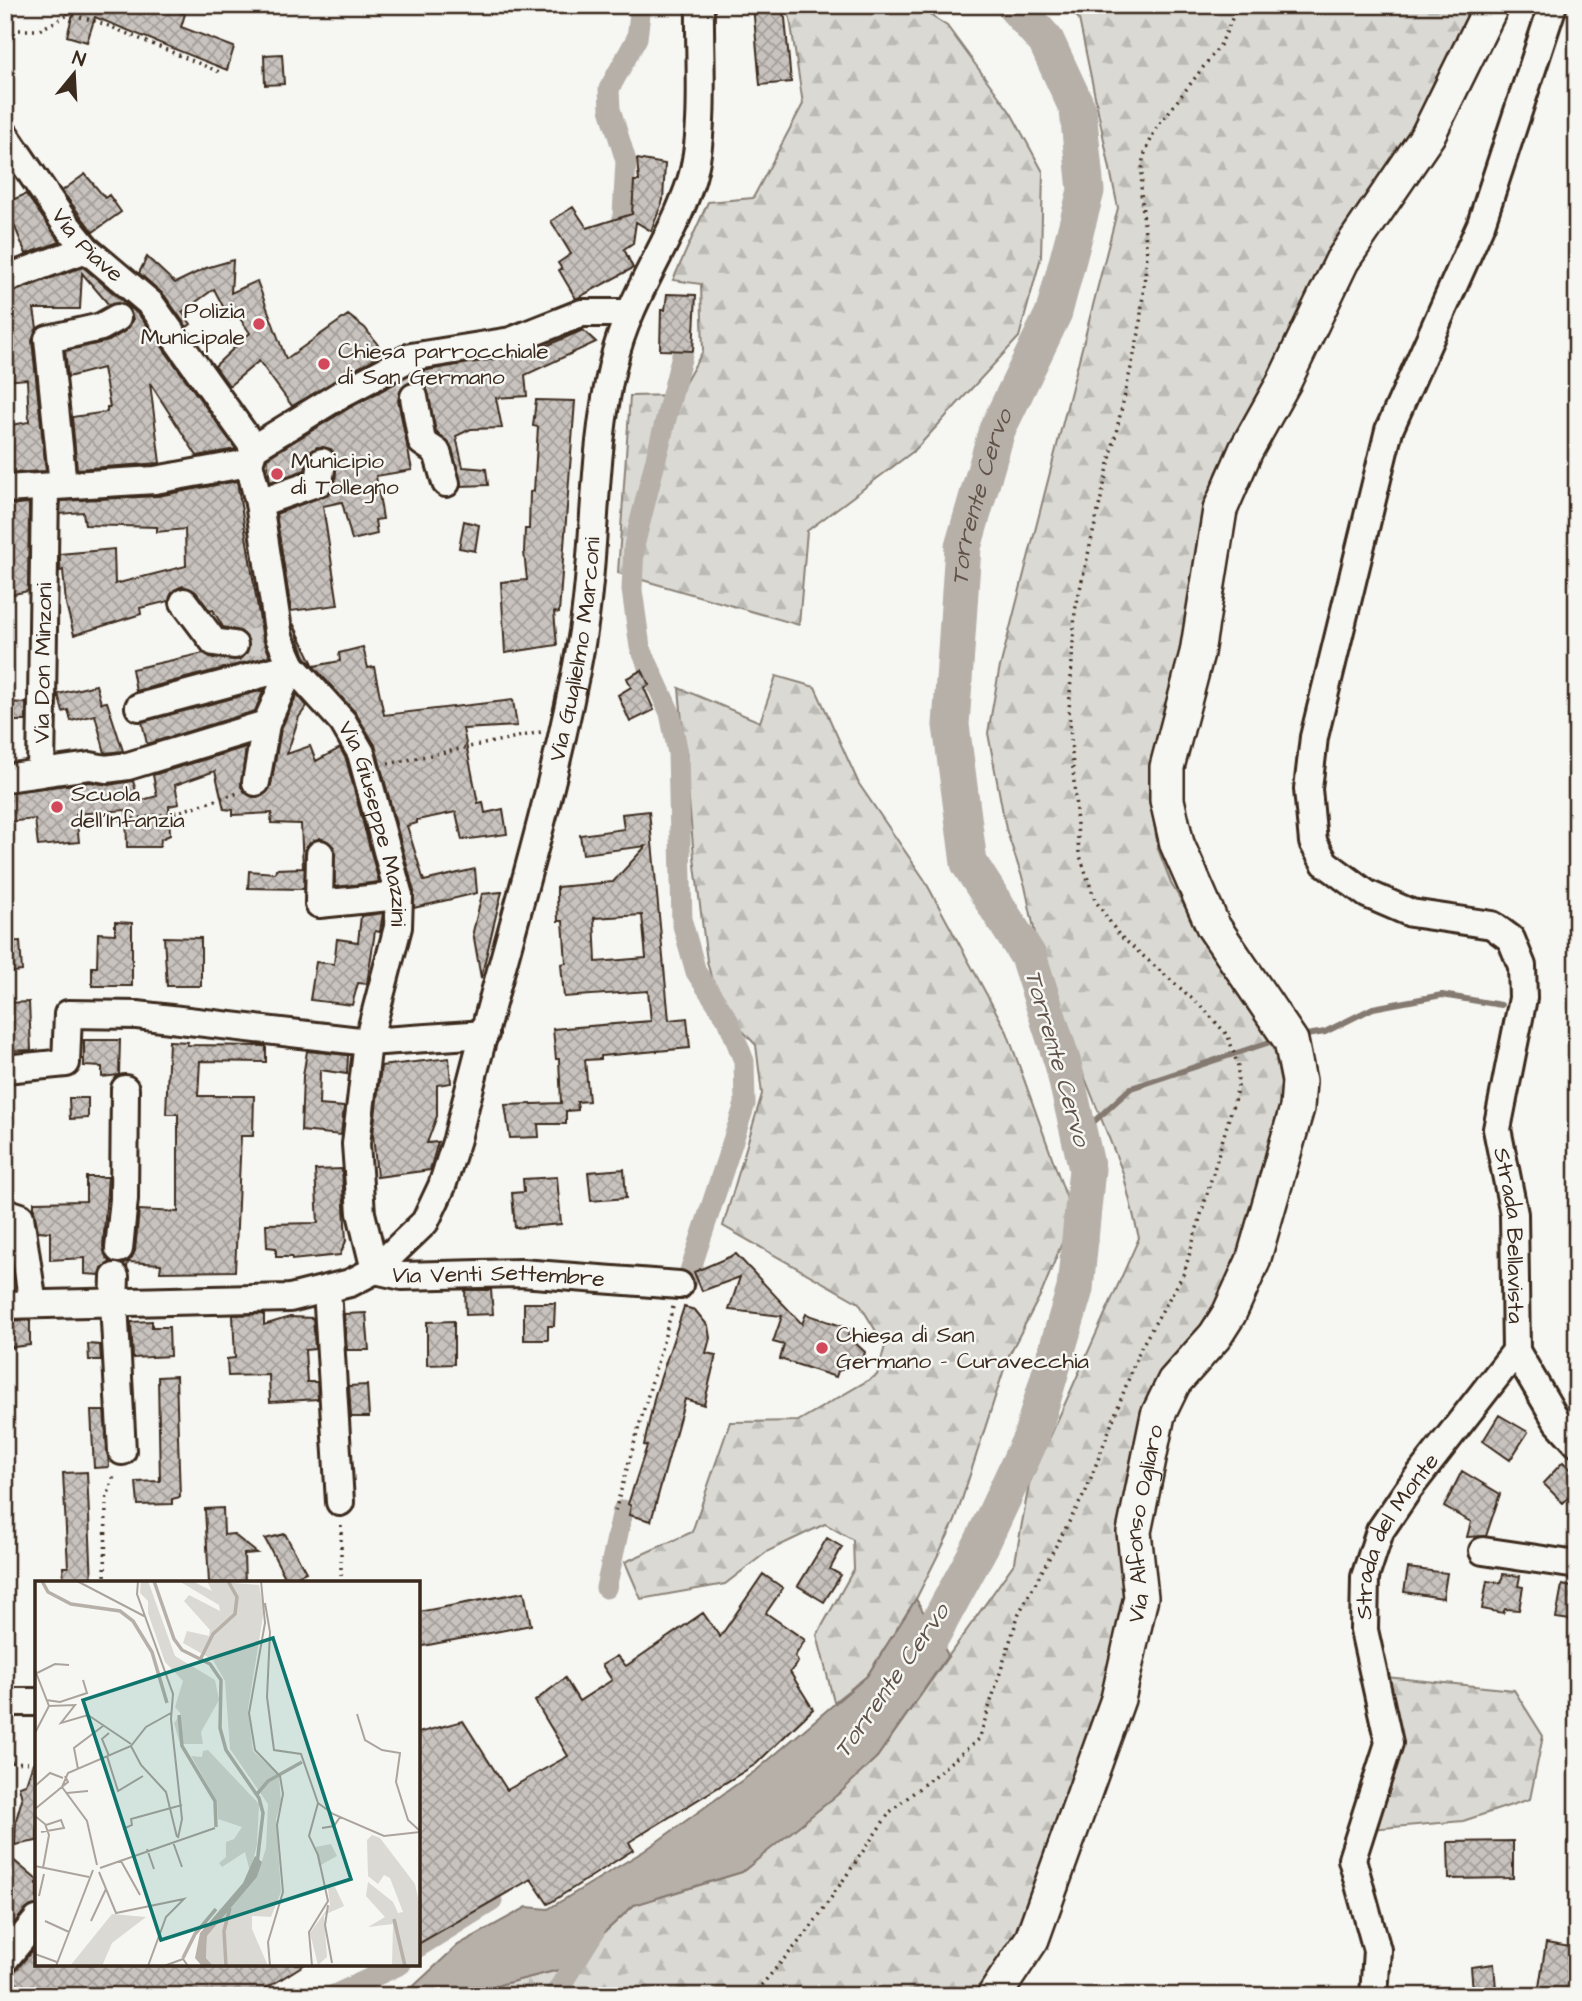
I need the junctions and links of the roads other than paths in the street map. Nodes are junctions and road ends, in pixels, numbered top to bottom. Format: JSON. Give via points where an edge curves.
{"nodes":[{"id":1,"x":699,"y":5,"type":"edge"},
{"id":2,"x":1492,"y":5,"type":"edge"},
{"id":3,"x":1553,"y":5,"type":"edge"},
{"id":4,"x":5,"y":135,"type":"edge"},
{"id":5,"x":86,"y":249,"type":"junction"},
{"id":6,"x":5,"y":279,"type":"edge"},
{"id":7,"x":629,"y":313,"type":"junction"},
{"id":8,"x":117,"y":318,"type":"dead end"},
{"id":9,"x":414,"y":397,"type":"tunnel mouth"},
{"id":10,"x":252,"y":456,"type":"junction"},
{"id":11,"x":322,"y":463,"type":"dead end"},
{"id":12,"x":446,"y":483,"type":"dead end"},
{"id":13,"x":54,"y":486,"type":"junction"},
{"id":14,"x":5,"y":489,"type":"edge"},
{"id":15,"x":259,"y":502,"type":"junction"},
{"id":16,"x":184,"y":602,"type":"dead end"},
{"id":17,"x":234,"y":645,"type":"tunnel mouth"},
{"id":18,"x":292,"y":666,"type":"junction"},
{"id":19,"x":139,"y":707,"type":"dead end"},
{"id":20,"x":267,"y":724,"type":"junction"},
{"id":21,"x":41,"y":773,"type":"junction"},
{"id":22,"x":5,"y":778,"type":"edge"},
{"id":23,"x":256,"y":782,"type":"road end"},
{"id":24,"x":320,"y":854,"type":"dead end"},
{"id":25,"x":399,"y":896,"type":"junction"},
{"id":26,"x":485,"y":1034,"type":"junction"},
{"id":27,"x":368,"y":1042,"type":"junction"},
{"id":28,"x":5,"y":1069,"type":"edge"},
{"id":29,"x":125,"y":1089,"type":"dead end"},
{"id":30,"x":5,"y":1212,"type":"edge"},
{"id":31,"x":119,"y":1249,"type":"dead end"},
{"id":32,"x":375,"y":1270,"type":"junction"},
{"id":33,"x":116,"y":1277,"type":"dead end"},
{"id":34,"x":679,"y":1285,"type":"road end"},
{"id":35,"x":327,"y":1289,"type":"junction"},
{"id":36,"x":114,"y":1303,"type":"junction"},
{"id":37,"x":33,"y":1304,"type":"junction"},
{"id":38,"x":5,"y":1305,"type":"edge"},
{"id":39,"x":1516,"y":1351,"type":"junction"},
{"id":40,"x":1577,"y":1443,"type":"edge"},
{"id":41,"x":122,"y":1451,"type":"road end"},
{"id":42,"x":340,"y":1502,"type":"road end"},
{"id":43,"x":1483,"y":1551,"type":"dead end"},
{"id":44,"x":1577,"y":1565,"type":"edge"},
{"id":45,"x":5,"y":1702,"type":"edge"},
{"id":46,"x":35,"y":1702,"type":"edge"},
{"id":47,"x":35,"y":1922,"type":"edge"},
{"id":48,"x":5,"y":1959,"type":"edge"},
{"id":49,"x":994,"y":1996,"type":"edge"},
{"id":50,"x":1374,"y":1996,"type":"edge"}],
"edges":[{"from":1,"to":7,"type":"street","name":"Via Guglielmo Marconi","via":[[698,125],[692,178],[672,231]]},
{"from":2,"to":49,"type":"main road","name":"Via Alfonso Ogliaro","via":[[1428,135],[1342,261],[1220,510],[1197,653],[1167,767],[1167,800],[1181,855],[1213,926],[1291,1041],[1299,1081],[1297,1108],[1252,1261],[1229,1314],[1174,1382],[1158,1415],[1134,1532],[1141,1597],[1118,1699],[1032,1938]]},
{"from":3,"to":39,"type":"street","name":"Strada Bellavista","via":[[1481,224],[1389,430],[1314,737],[1308,789],[1313,842],[1325,863],[1367,894],[1411,913],[1492,925],[1511,939],[1522,966],[1522,998],[1497,1129],[1514,1214]]},
{"from":4,"to":5,"type":"street","name":"Via Piave"},
{"from":5,"to":6,"type":"street"},
{"from":5,"to":10,"type":"street","name":"Via Piave","via":[[151,304]]},
{"from":7,"to":10,"type":"street","via":[[582,313],[511,341],[404,365],[343,393]]},
{"from":7,"to":26,"type":"street","name":"Via Guglielmo Marconi","via":[[613,364],[597,461],[581,643]]},
{"from":8,"to":13,"type":"street","name":"Via Don Minzoni","via":[[101,327],[48,339]]},
{"from":9,"to":12,"type":"street","via":[[422,442],[437,452]]},
{"from":10,"to":13,"type":"street","via":[[155,480]]},
{"from":10,"to":15,"type":"street","name":"Via Giuseppe Mazzini"},
{"from":11,"to":15,"type":"street","via":[[319,482]]},
{"from":13,"to":14,"type":"street"},
{"from":13,"to":21,"type":"street","name":"Via Don Minzoni"},
{"from":15,"to":18,"type":"street","name":"Via Giuseppe Mazzini","via":[[275,638]]},
{"from":16,"to":17,"type":"street","via":[[214,642]]},
{"from":18,"to":19,"type":"street"},
{"from":18,"to":20,"type":"street"},
{"from":18,"to":25,"type":"street","name":"Via Giuseppe Mazzini","via":[[343,722],[361,753]]},
{"from":20,"to":21,"type":"street","name":"Via Don Minzoni","via":[[177,754],[106,769],[90,766]]},
{"from":20,"to":23,"type":"street"},
{"from":21,"to":22,"type":"street"},
{"from":24,"to":25,"type":"street","via":[[319,904]]},
{"from":25,"to":27,"type":"street","name":"Via Giuseppe Mazzini","via":[[398,927]]},
{"from":26,"to":27,"type":"street"},
{"from":26,"to":32,"type":"street","name":"Via Guglielmo Marconi","via":[[442,1186],[425,1222]]},
{"from":27,"to":28,"type":"street","via":[[137,1015],[68,1014],[66,1063]]},
{"from":27,"to":32,"type":"street","name":"Via Giuseppe Mazzini","via":[[356,1144],[361,1213]]},
{"from":29,"to":31,"type":"street"},
{"from":30,"to":37,"type":"street","via":[[20,1217]]},
{"from":32,"to":34,"type":"street","name":"Via Venti Settembre","via":[[402,1276],[521,1273]]},
{"from":32,"to":35,"type":"street","name":"Via Venti Settembre"},
{"from":33,"to":36,"type":"street"},
{"from":35,"to":36,"type":"street","name":"Via Venti Settembre","via":[[290,1298]]},
{"from":35,"to":42,"type":"street"},
{"from":36,"to":37,"type":"street","name":"Via Venti Settembre"},
{"from":36,"to":41,"type":"street"},
{"from":37,"to":38,"type":"street","name":"Via Venti Settembre"},
{"from":39,"to":40,"type":"street","name":"Strada Bellavista","via":[[1557,1421]]},
{"from":39,"to":50,"type":"street","name":"Strada del Monte","via":[[1380,1531],[1365,1577],[1364,1630],[1389,1742],[1352,1859],[1377,1950]]},
{"from":43,"to":44,"type":"street"},
{"from":45,"to":46,"type":"street"},
{"from":47,"to":48,"type":"street"}]}
